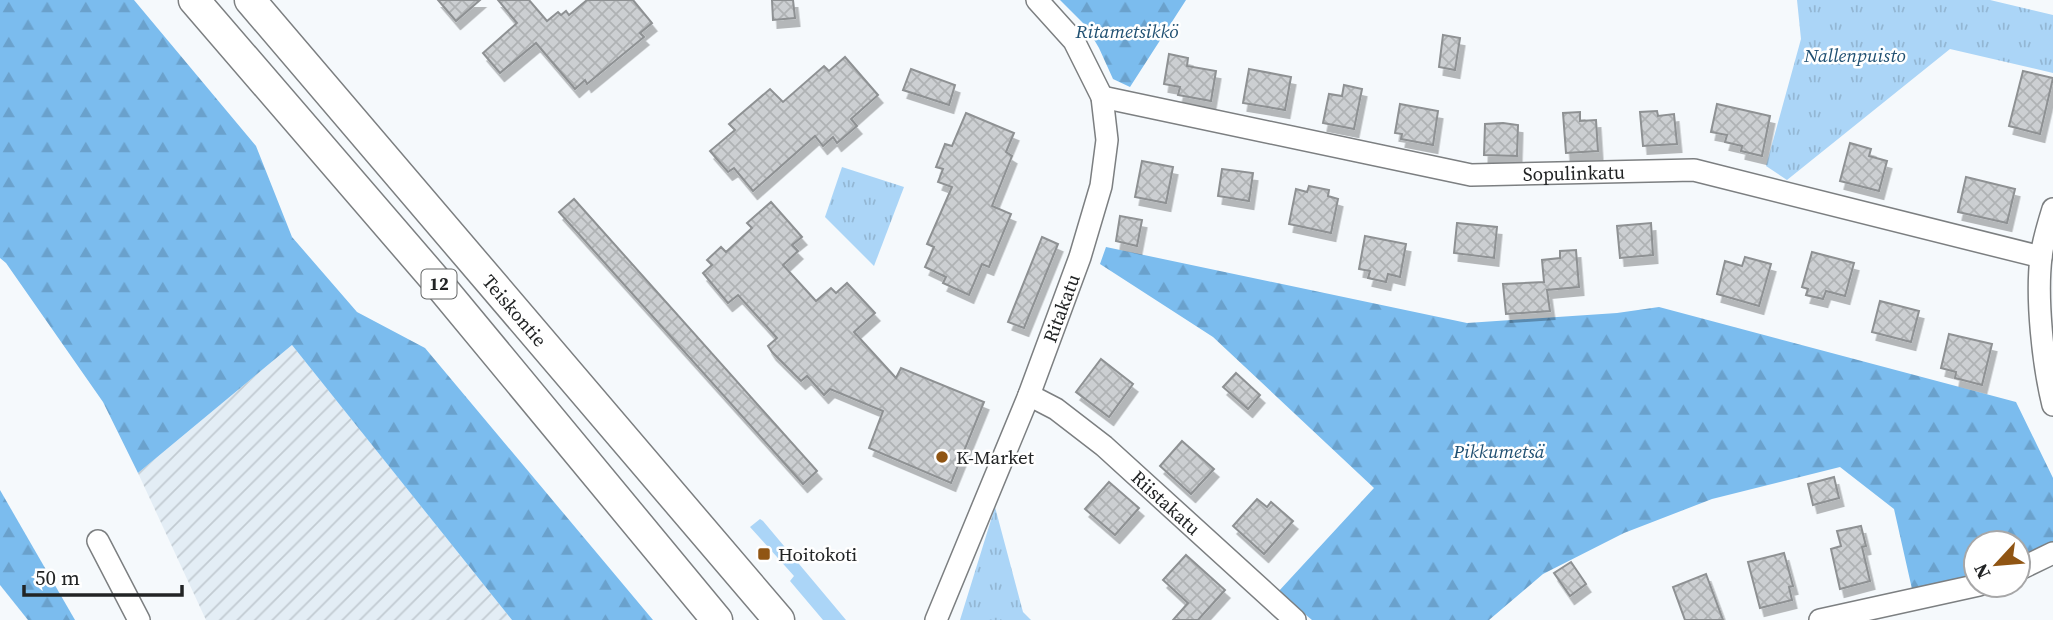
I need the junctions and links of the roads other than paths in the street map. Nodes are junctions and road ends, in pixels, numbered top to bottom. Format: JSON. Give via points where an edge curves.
{"nodes":[{"id":1,"x":194,"y":0,"type":"edge"},
{"id":2,"x":250,"y":0,"type":"edge"},
{"id":3,"x":1037,"y":0,"type":"edge"},
{"id":4,"x":1102,"y":97,"type":"junction"},
{"id":5,"x":2053,"y":209,"type":"edge"},
{"id":6,"x":2041,"y":257,"type":"junction"},
{"id":7,"x":2048,"y":331,"type":"edge"},
{"id":8,"x":1028,"y":395,"type":"junction"},
{"id":9,"x":2053,"y":405,"type":"edge"},
{"id":10,"x":98,"y":541,"type":"dead end"},
{"id":11,"x":2053,"y":553,"type":"edge"},
{"id":12,"x":2032,"y":563,"type":"edge"},
{"id":13,"x":678,"y":574,"type":"junction"},
{"id":14,"x":1962,"y":589,"type":"edge"},
{"id":15,"x":139,"y":620,"type":"edge"},
{"id":16,"x":694,"y":620,"type":"edge"},
{"id":17,"x":717,"y":620,"type":"edge"},
{"id":18,"x":779,"y":620,"type":"edge"},
{"id":19,"x":936,"y":620,"type":"edge"},
{"id":20,"x":1294,"y":620,"type":"edge"},
{"id":21,"x":1820,"y":620,"type":"edge"}],
"edges":[{"from":1,"to":13,"type":"highway","number":"12"},
{"from":2,"to":18,"type":"highway","name":"Teiskontie","number":"12"},
{"from":3,"to":4,"type":"street","name":"Ritakatu","via":[[1074,41]]},
{"from":4,"to":6,"type":"street","name":"Sopulinkatu","via":[[1471,175],[1694,170]]},
{"from":4,"to":8,"type":"street","name":"Ritakatu","via":[[1107,140],[1101,186],[1080,257]]},
{"from":5,"to":6,"type":"street"},
{"from":6,"to":7,"type":"street"},
{"from":7,"to":9,"type":"street"},
{"from":8,"to":19,"type":"street","name":"Ritakatu"},
{"from":8,"to":20,"type":"street","name":"Riistakatu","via":[[1056,409],[1104,446]]},
{"from":10,"to":15,"type":"street"},
{"from":11,"to":12,"type":"street"},
{"from":13,"to":16,"type":"highway"},
{"from":13,"to":17,"type":"highway","number":"12"},
{"from":14,"to":21,"type":"street"}]}
